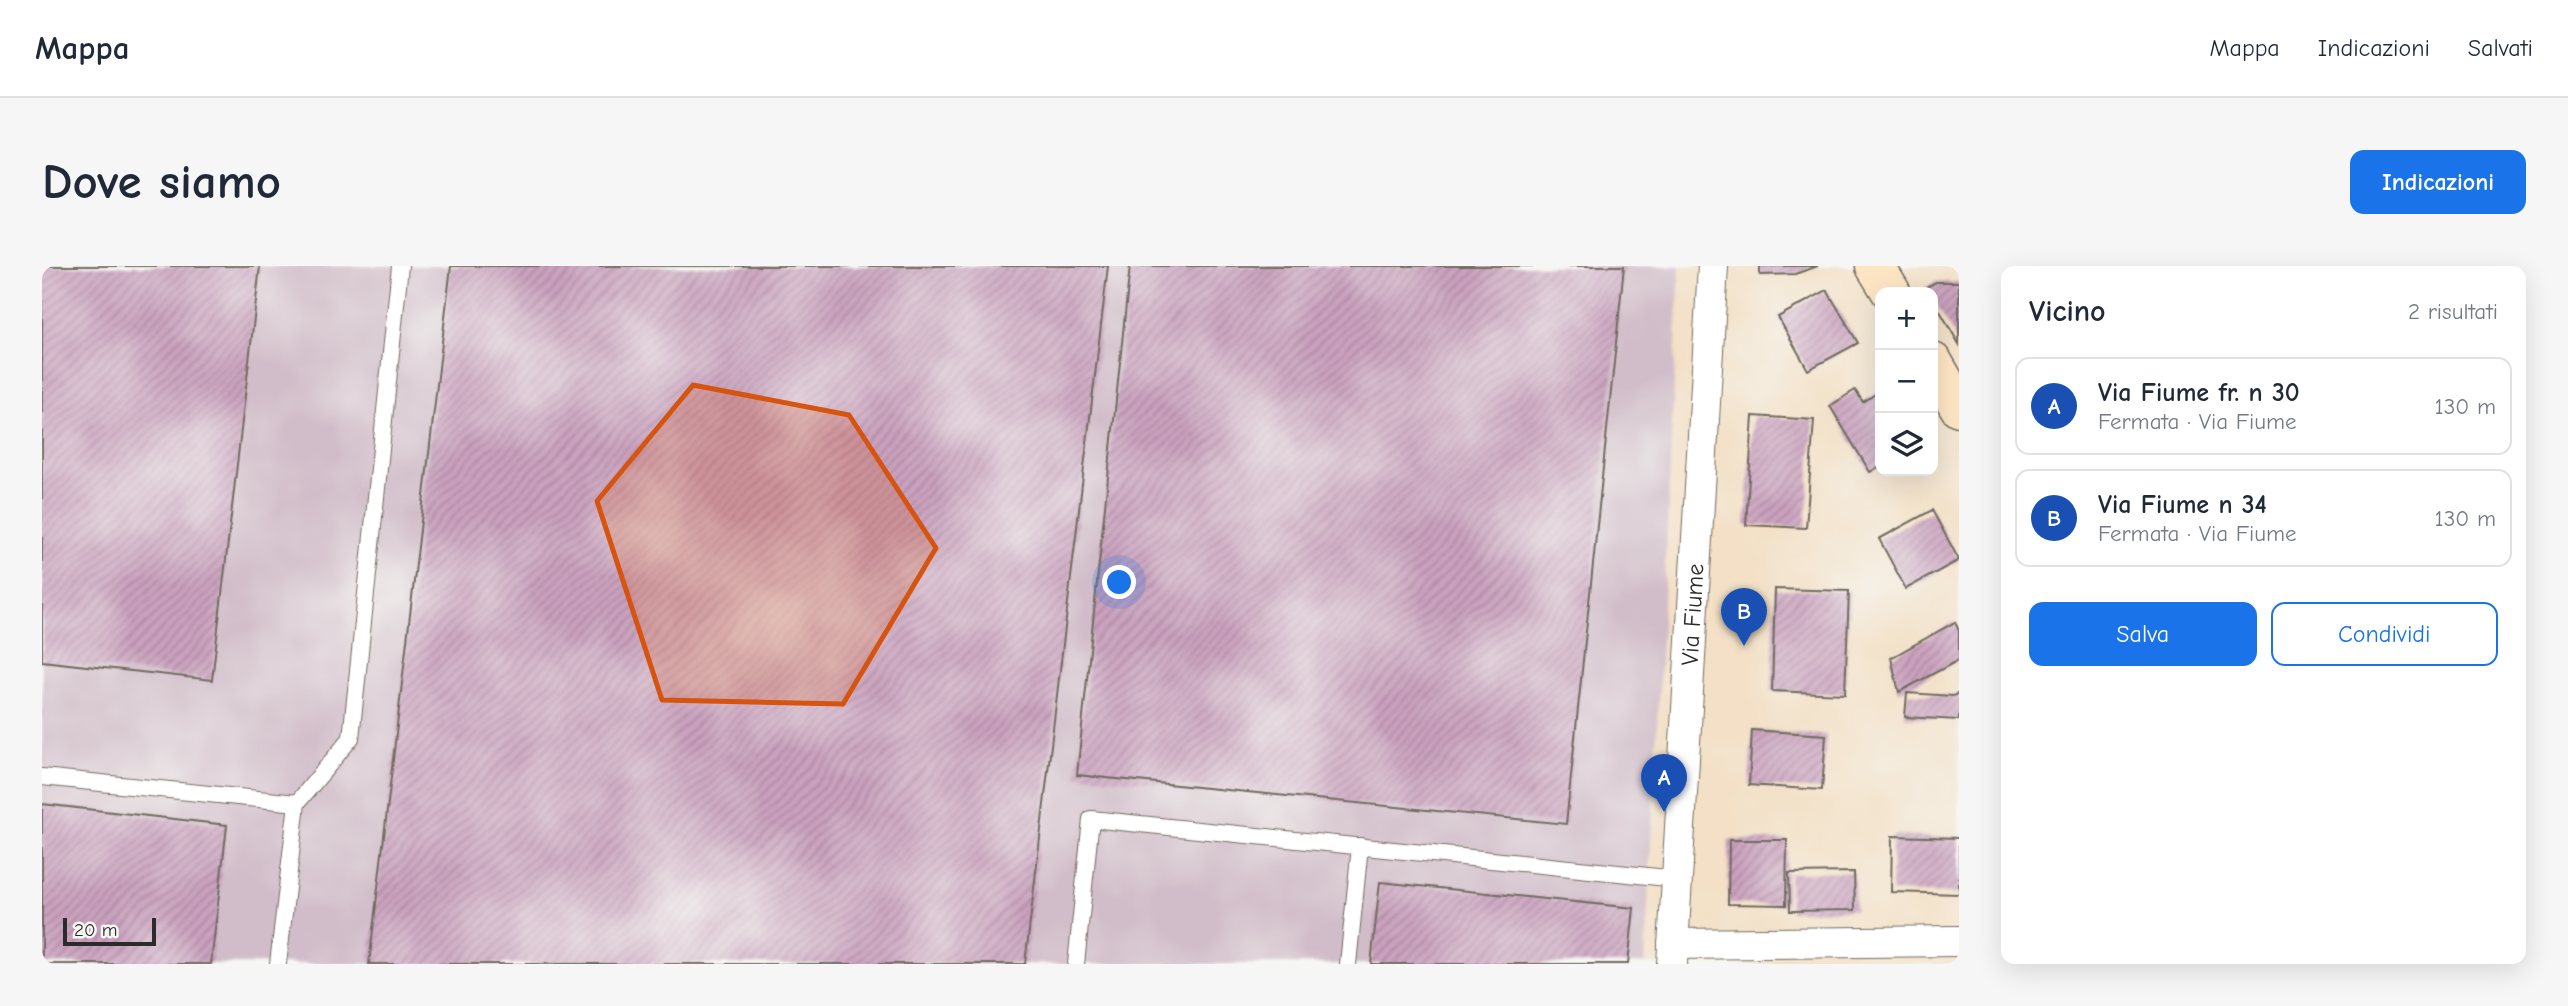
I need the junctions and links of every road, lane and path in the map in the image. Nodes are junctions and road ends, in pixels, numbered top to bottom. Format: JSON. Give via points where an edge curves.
{"nodes":[{"id":1,"x":400,"y":266,"type":"edge"},
{"id":2,"x":1713,"y":266,"type":"edge"},
{"id":3,"x":1875,"y":266,"type":"edge"},
{"id":4,"x":1888,"y":287,"type":"edge"},
{"id":5,"x":1938,"y":371,"type":"edge"},
{"id":6,"x":1959,"y":407,"type":"edge"},
{"id":7,"x":42,"y":777,"type":"edge"},
{"id":8,"x":297,"y":803,"type":"junction"},
{"id":9,"x":1360,"y":846,"type":"junction"},
{"id":10,"x":1677,"y":879,"type":"junction"},
{"id":11,"x":1959,"y":940,"type":"edge"},
{"id":12,"x":1672,"y":954,"type":"edge"},
{"id":13,"x":278,"y":964,"type":"edge"},
{"id":14,"x":1076,"y":964,"type":"edge"},
{"id":15,"x":1348,"y":964,"type":"edge"}],
"edges":[{"from":1,"to":8,"type":"lane","via":[[351,737]]},
{"from":2,"to":10,"type":"street","name":"Via Fiume"},
{"from":3,"to":4,"type":"street"},
{"from":5,"to":6,"type":"street"},
{"from":7,"to":8,"type":"lane"},
{"from":8,"to":13,"type":"lane"},
{"from":9,"to":10,"type":"lane"},
{"from":9,"to":14,"type":"lane","via":[[1091,819]]},
{"from":9,"to":15,"type":"lane"},
{"from":10,"to":12,"type":"street","name":"Via Fiume"},
{"from":11,"to":12,"type":"street"}]}
